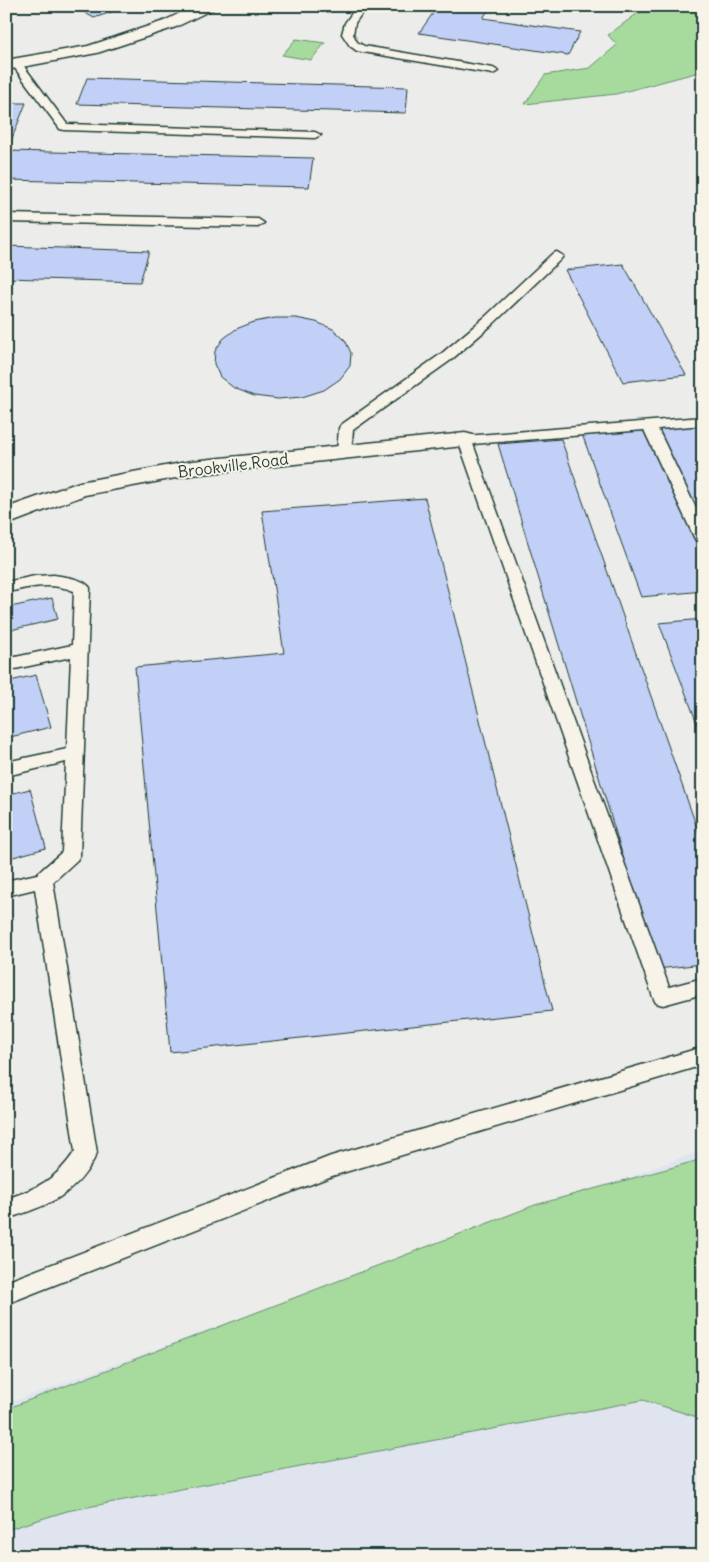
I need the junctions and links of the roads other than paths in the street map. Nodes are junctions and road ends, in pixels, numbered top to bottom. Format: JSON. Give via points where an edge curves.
{"nodes":[{"id":1,"x":207,"y":6,"type":"edge"},
{"id":2,"x":362,"y":6,"type":"edge"},
{"id":3,"x":11,"y":64,"type":"edge"},
{"id":4,"x":494,"y":71,"type":"dead end"},
{"id":5,"x":315,"y":135,"type":"dead end"},
{"id":6,"x":6,"y":218,"type":"edge"},
{"id":7,"x":258,"y":223,"type":"dead end"},
{"id":8,"x":557,"y":256,"type":"dead end"},
{"id":9,"x":703,"y":421,"type":"edge"},
{"id":10,"x":649,"y":425,"type":"junction"},
{"id":11,"x":465,"y":440,"type":"junction"},
{"id":12,"x":344,"y":452,"type":"junction"},
{"id":13,"x":6,"y":517,"type":"edge"},
{"id":14,"x":703,"y":539,"type":"edge"},
{"id":15,"x":6,"y":588,"type":"edge"},
{"id":16,"x":80,"y":649,"type":"junction"},
{"id":17,"x":6,"y":665,"type":"edge"},
{"id":18,"x":76,"y":752,"type":"junction"},
{"id":19,"x":6,"y":769,"type":"edge"},
{"id":20,"x":43,"y":880,"type":"junction"},
{"id":21,"x":6,"y":890,"type":"edge"},
{"id":22,"x":703,"y":986,"type":"edge"},
{"id":23,"x":703,"y":1056,"type":"edge"},
{"id":24,"x":6,"y":1209,"type":"edge"},
{"id":25,"x":6,"y":1293,"type":"edge"}],
"edges":[{"from":1,"to":3,"type":"street","via":[[170,24],[91,50]]},
{"from":2,"to":4,"type":"lane","via":[[347,26],[352,44],[361,49]]},
{"from":3,"to":5,"type":"lane","via":[[64,127]]},
{"from":6,"to":7,"type":"lane"},
{"from":8,"to":12,"type":"lane","via":[[500,312],[445,358],[346,428]]},
{"from":9,"to":10,"type":"lane"},
{"from":10,"to":11,"type":"lane"},
{"from":10,"to":14,"type":"lane"},
{"from":11,"to":12,"type":"street","name":"Brookville Road"},
{"from":11,"to":22,"type":"lane","via":[[663,997]]},
{"from":12,"to":13,"type":"street","name":"Brookville Road","via":[[192,468],[108,484],[80,490]]},
{"from":15,"to":16,"type":"lane","via":[[27,581],[66,581],[82,588]]},
{"from":16,"to":17,"type":"lane"},
{"from":16,"to":18,"type":"lane"},
{"from":18,"to":19,"type":"lane"},
{"from":18,"to":20,"type":"lane","via":[[72,855]]},
{"from":20,"to":21,"type":"lane"},
{"from":20,"to":24,"type":"lane","via":[[86,1153],[72,1176],[40,1198]]},
{"from":23,"to":25,"type":"lane","via":[[331,1166]]}]}
